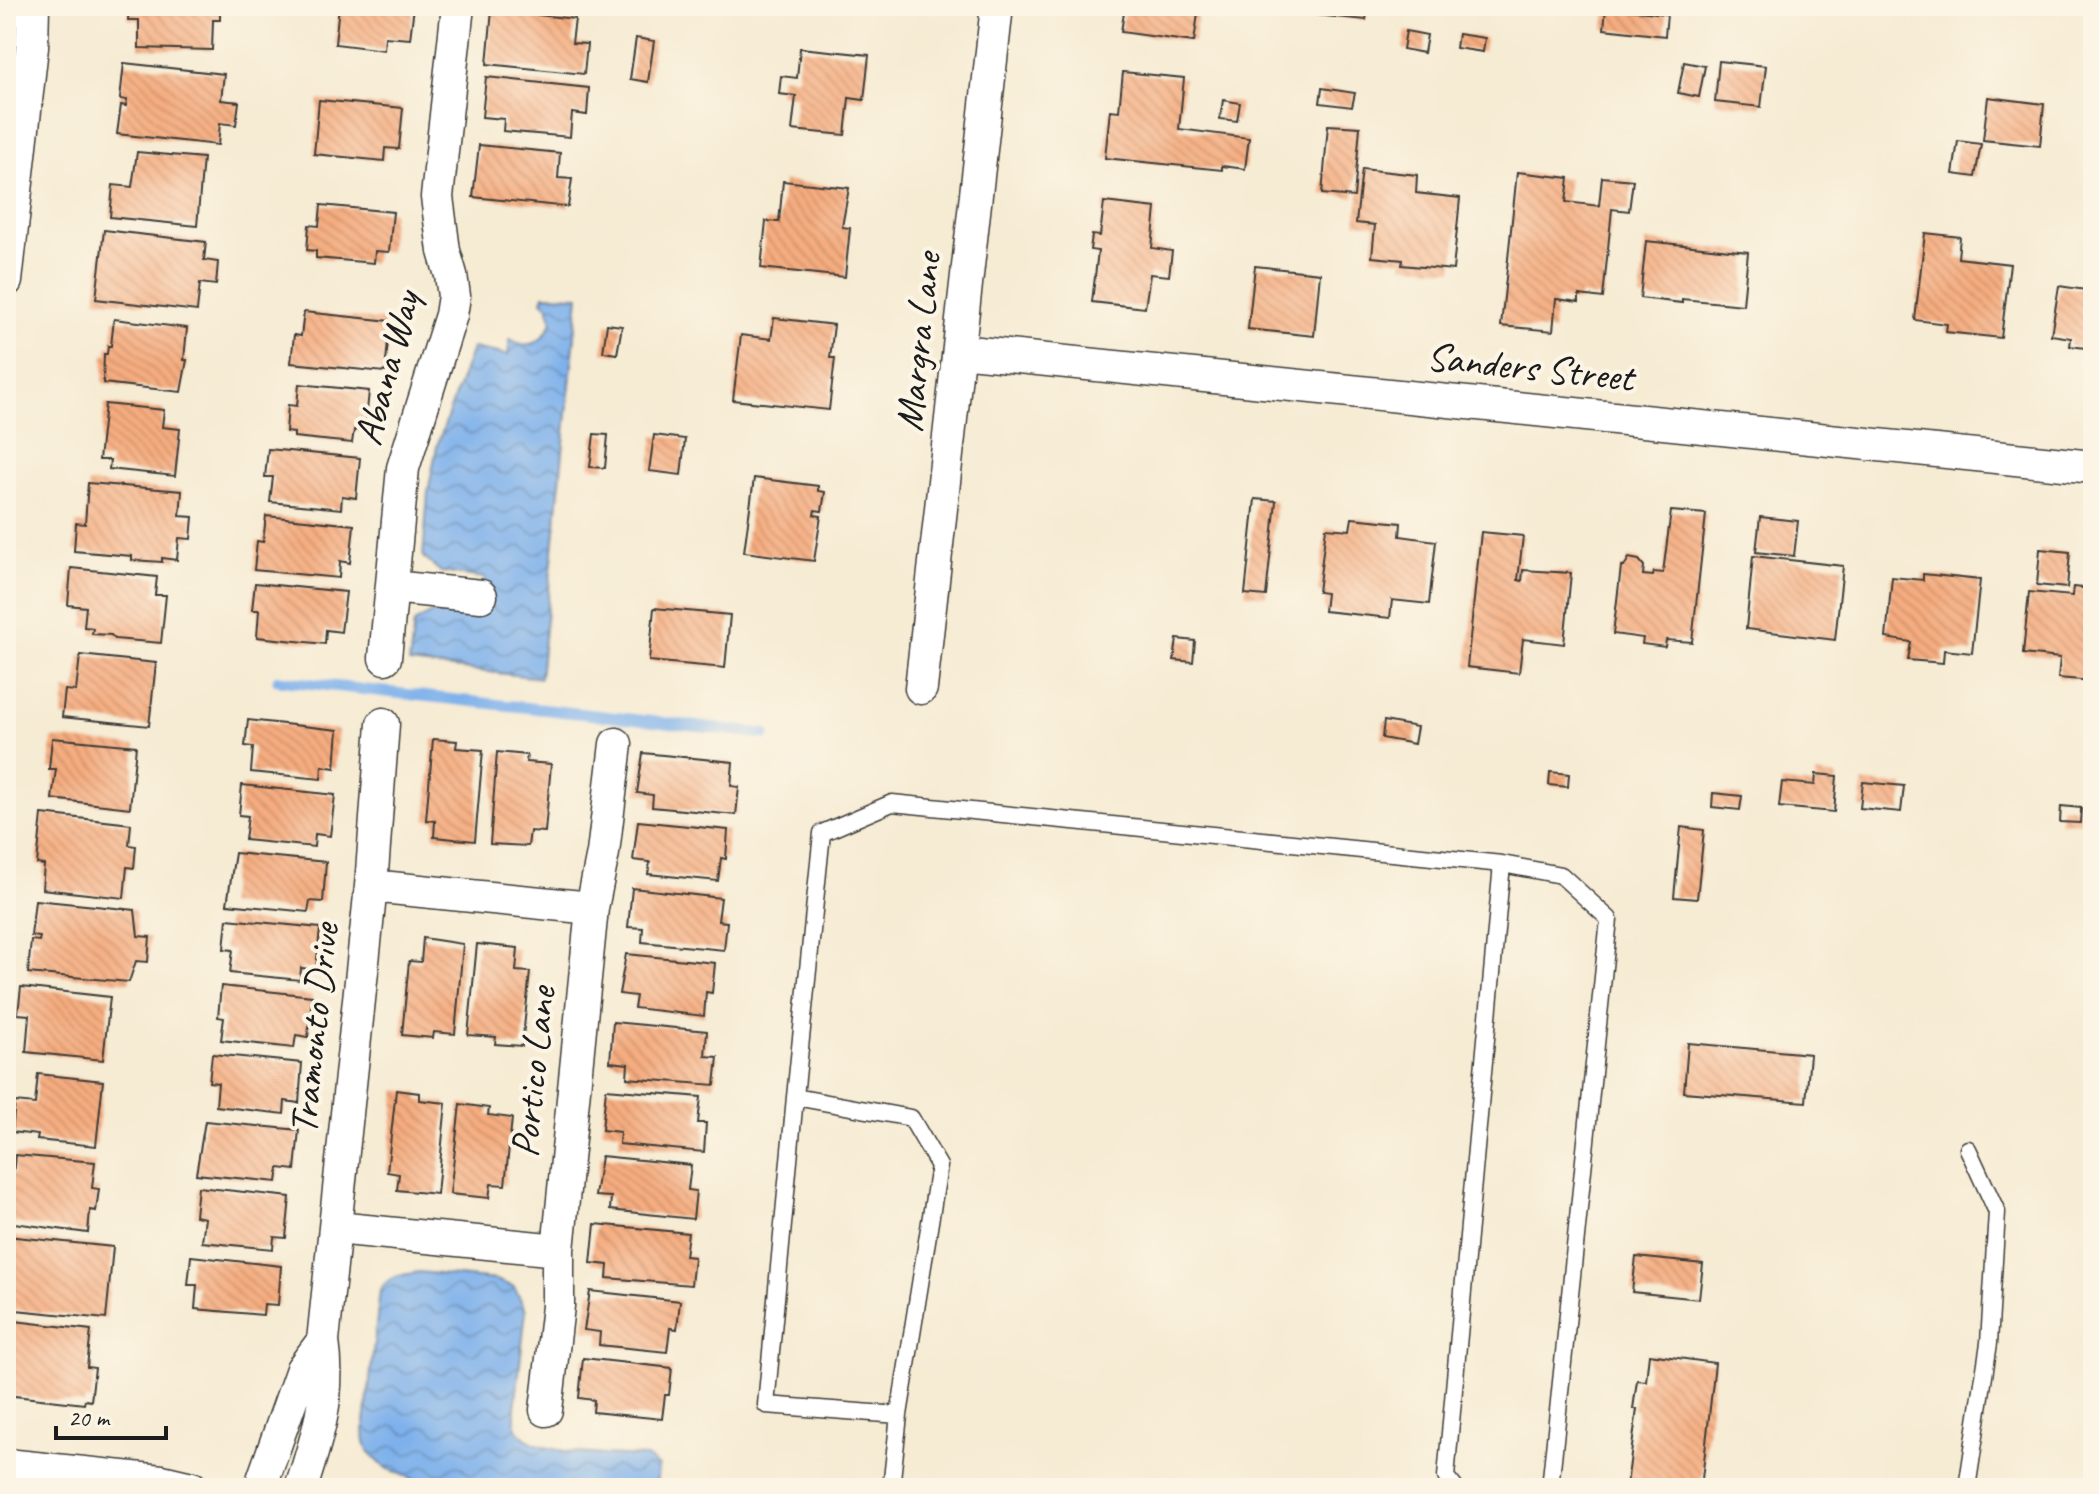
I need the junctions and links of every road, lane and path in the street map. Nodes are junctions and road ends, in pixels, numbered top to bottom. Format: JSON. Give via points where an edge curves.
{"nodes":[{"id":1,"x":33,"y":6,"type":"edge"},
{"id":2,"x":458,"y":6,"type":"edge"},
{"id":3,"x":997,"y":6,"type":"edge"},
{"id":4,"x":6,"y":279,"type":"edge"},
{"id":5,"x":959,"y":351,"type":"junction"},
{"id":6,"x":2093,"y":467,"type":"edge"},
{"id":7,"x":392,"y":587,"type":"junction"},
{"id":8,"x":481,"y":596,"type":"dead end"},
{"id":9,"x":385,"y":658,"type":"dead end"},
{"id":10,"x":921,"y":688,"type":"dead end"},
{"id":11,"x":383,"y":724,"type":"dead end"},
{"id":12,"x":616,"y":744,"type":"dead end"},
{"id":13,"x":1502,"y":864,"type":"junction"},
{"id":14,"x":371,"y":886,"type":"junction"},
{"id":15,"x":592,"y":908,"type":"junction"},
{"id":16,"x":795,"y":1097,"type":"junction"},
{"id":17,"x":1968,"y":1149,"type":"dead end"},
{"id":18,"x":336,"y":1228,"type":"junction"},
{"id":19,"x":558,"y":1250,"type":"junction"},
{"id":20,"x":323,"y":1341,"type":"junction"},
{"id":21,"x":546,"y":1410,"type":"dead end"},
{"id":22,"x":899,"y":1415,"type":"junction"},
{"id":23,"x":6,"y":1465,"type":"edge"},
{"id":24,"x":192,"y":1488,"type":"edge"},
{"id":25,"x":260,"y":1488,"type":"edge"},
{"id":26,"x":301,"y":1488,"type":"edge"},
{"id":27,"x":891,"y":1488,"type":"edge"},
{"id":28,"x":1455,"y":1488,"type":"edge"},
{"id":29,"x":1550,"y":1488,"type":"edge"},
{"id":30,"x":1967,"y":1488,"type":"edge"}],
"edges":[{"from":1,"to":4,"type":"street"},
{"from":2,"to":7,"type":"street","name":"Abana Way","via":[[437,197],[454,296],[403,468]]},
{"from":3,"to":5,"type":"street","name":"Margra Lane"},
{"from":5,"to":6,"type":"street","name":"Sanders Street"},
{"from":5,"to":10,"type":"street","name":"Margra Lane"},
{"from":7,"to":8,"type":"street"},
{"from":7,"to":9,"type":"street","name":"Abana Way"},
{"from":11,"to":14,"type":"street","name":"Tramonto Drive"},
{"from":12,"to":15,"type":"street","name":"Portico Lane"},
{"from":13,"to":16,"type":"lane","via":[[892,803],[822,833]]},
{"from":13,"to":28,"type":"lane","via":[[1446,1477]]},
{"from":13,"to":29,"type":"lane","via":[[1561,875],[1609,919]]},
{"from":14,"to":15,"type":"street"},
{"from":14,"to":18,"type":"street","name":"Tramonto Drive"},
{"from":15,"to":19,"type":"street","name":"Portico Lane"},
{"from":16,"to":22,"type":"lane","via":[[911,1118],[939,1166]]},
{"from":16,"to":22,"type":"lane","via":[[766,1405]]},
{"from":17,"to":30,"type":"lane","via":[[1997,1212],[1989,1343]]},
{"from":18,"to":19,"type":"street"},
{"from":18,"to":20,"type":"street","name":"Tramonto Drive"},
{"from":19,"to":21,"type":"street","name":"Portico Lane","via":[[558,1306]]},
{"from":20,"to":25,"type":"street","name":"Tramonto Drive","via":[[302,1369]]},
{"from":20,"to":26,"type":"street","name":"Tramonto Drive","via":[[326,1397]]},
{"from":22,"to":27,"type":"lane"},
{"from":23,"to":24,"type":"street"}]}
